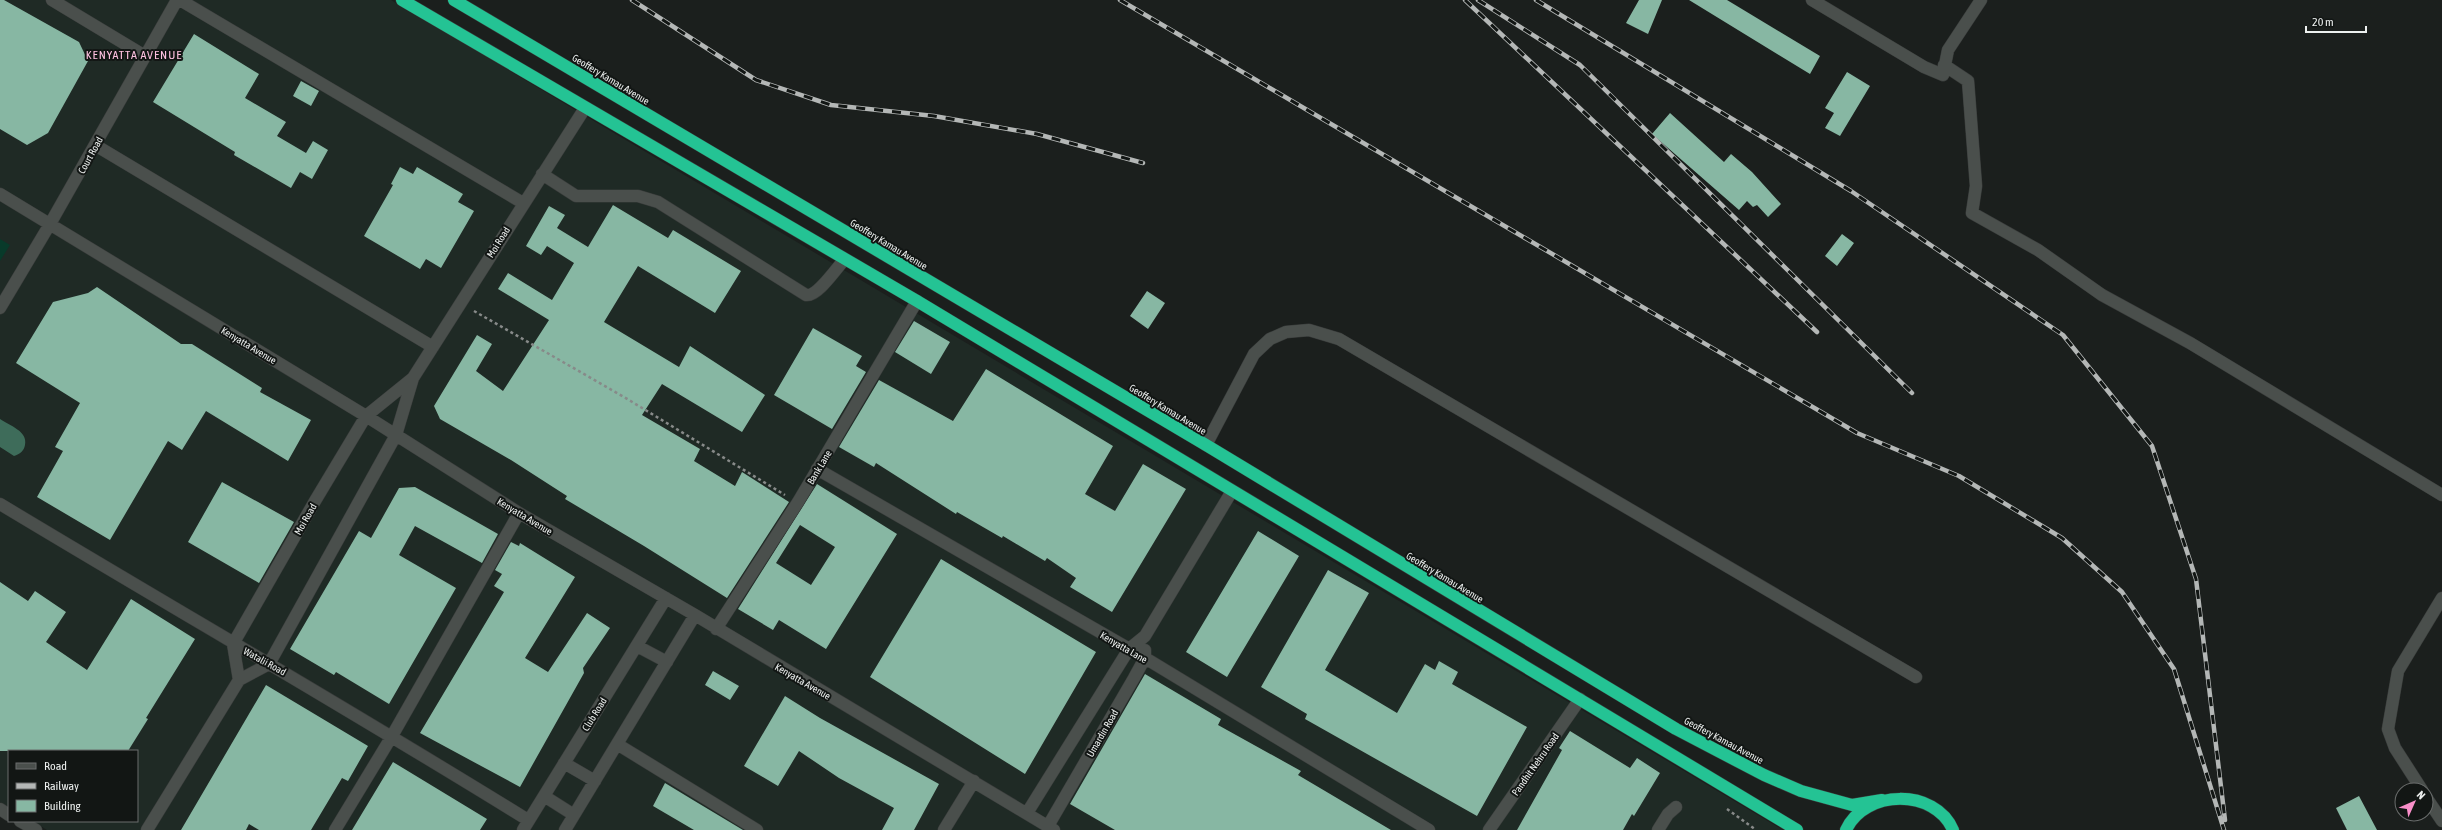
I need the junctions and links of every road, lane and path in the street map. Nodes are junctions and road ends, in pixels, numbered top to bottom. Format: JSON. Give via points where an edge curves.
{"nodes":[{"id":1,"x":52,"y":0,"type":"edge"},
{"id":2,"x":178,"y":0,"type":"edge"},
{"id":3,"x":402,"y":0,"type":"edge"},
{"id":4,"x":454,"y":0,"type":"edge"},
{"id":5,"x":1812,"y":0,"type":"edge"},
{"id":6,"x":1981,"y":0,"type":"edge"},
{"id":7,"x":145,"y":56,"type":"junction"},
{"id":8,"x":1944,"y":65,"type":"junction"},
{"id":9,"x":585,"y":108,"type":"junction"},
{"id":10,"x":95,"y":145,"type":"junction"},
{"id":11,"x":542,"y":174,"type":"junction"},
{"id":12,"x":0,"y":194,"type":"edge"},
{"id":13,"x":523,"y":203,"type":"junction"},
{"id":14,"x":50,"y":224,"type":"junction"},
{"id":15,"x":844,"y":260,"type":"junction"},
{"id":16,"x":917,"y":301,"type":"junction"},
{"id":17,"x":460,"y":303,"type":"junction"},
{"id":18,"x":0,"y":308,"type":"edge"},
{"id":19,"x":433,"y":347,"type":"junction"},
{"id":20,"x":413,"y":378,"type":"junction"},
{"id":21,"x":366,"y":416,"type":"junction"},
{"id":22,"x":396,"y":435,"type":"junction"},
{"id":23,"x":1206,"y":446,"type":"junction"},
{"id":24,"x":817,"y":470,"type":"junction"},
{"id":25,"x":1232,"y":491,"type":"junction"},
{"id":26,"x":2442,"y":495,"type":"edge"},
{"id":27,"x":798,"y":502,"type":"junction"},
{"id":28,"x":0,"y":504,"type":"edge"},
{"id":29,"x":519,"y":513,"type":"junction"},
{"id":30,"x":666,"y":598,"type":"junction"},
{"id":31,"x":2442,"y":598,"type":"edge"},
{"id":32,"x":695,"y":615,"type":"junction"},
{"id":33,"x":716,"y":629,"type":"junction"},
{"id":34,"x":1144,"y":636,"type":"junction"},
{"id":35,"x":233,"y":644,"type":"junction"},
{"id":36,"x":637,"y":646,"type":"junction"},
{"id":37,"x":1129,"y":649,"type":"junction"},
{"id":38,"x":1145,"y":658,"type":"junction"},
{"id":39,"x":667,"y":662,"type":"junction"},
{"id":40,"x":269,"y":664,"type":"junction"},
{"id":41,"x":1916,"y":677,"type":"dead end"},
{"id":42,"x":239,"y":680,"type":"junction"},
{"id":43,"x":1580,"y":699,"type":"junction"},
{"id":44,"x":392,"y":736,"type":"junction"},
{"id":45,"x":617,"y":744,"type":"junction"},
{"id":46,"x":564,"y":763,"type":"junction"},
{"id":47,"x":595,"y":781,"type":"junction"},
{"id":48,"x":974,"y":781,"type":"junction"},
{"id":49,"x":2417,"y":782,"type":"edge"},
{"id":50,"x":544,"y":796,"type":"junction"},
{"id":51,"x":1882,"y":800,"type":"junction"},
{"id":52,"x":1676,"y":807,"type":"dead end"},
{"id":53,"x":2434,"y":809,"type":"edge"},
{"id":54,"x":1026,"y":813,"type":"junction"},
{"id":55,"x":574,"y":815,"type":"junction"},
{"id":56,"x":2442,"y":821,"type":"edge"},
{"id":57,"x":22,"y":822,"type":"edge"},
{"id":58,"x":526,"y":825,"type":"edge"},
{"id":59,"x":1051,"y":828,"type":"edge"},
{"id":60,"x":36,"y":830,"type":"edge"},
{"id":61,"x":147,"y":830,"type":"edge"},
{"id":62,"x":336,"y":830,"type":"edge"},
{"id":63,"x":565,"y":830,"type":"edge"},
{"id":64,"x":757,"y":830,"type":"edge"},
{"id":65,"x":944,"y":830,"type":"edge"},
{"id":66,"x":1429,"y":830,"type":"edge"},
{"id":67,"x":1489,"y":830,"type":"edge"},
{"id":68,"x":1658,"y":830,"type":"edge"},
{"id":69,"x":1797,"y":830,"type":"edge"},
{"id":70,"x":1846,"y":830,"type":"edge"},
{"id":71,"x":1953,"y":830,"type":"edge"}],
"edges":[{"from":1,"to":7,"type":"street"},
{"from":2,"to":7,"type":"street","name":"Court Road"},
{"from":2,"to":13,"type":"street"},
{"from":3,"to":9,"type":"highway"},
{"from":4,"to":23,"type":"highway","name":"Geoffery Kamau Avenue"},
{"from":5,"to":8,"type":"street","via":[[1924,67],[1943,75]]},
{"from":6,"to":8,"type":"street","via":[[1948,50]]},
{"from":7,"to":10,"type":"street","name":"Court Road"},
{"from":8,"to":26,"type":"street","via":[[1968,81],[1976,186],[1972,214],[2038,250],[2102,295],[2190,343]]},
{"from":9,"to":11,"type":"street","name":"Moi Road"},
{"from":9,"to":15,"type":"highway"},
{"from":10,"to":14,"type":"street","name":"Court Road"},
{"from":10,"to":19,"type":"street"},
{"from":11,"to":13,"type":"street","name":"Moi Road"},
{"from":11,"to":15,"type":"street","via":[[576,196],[638,196],[658,202],[806,295],[811,296],[817,292]]},
{"from":12,"to":14,"type":"street","name":"Kenyatta Avenue"},
{"from":13,"to":17,"type":"street","name":"Moi Road"},
{"from":14,"to":18,"type":"street","name":"Court Road"},
{"from":14,"to":21,"type":"street","name":"Kenyatta Avenue"},
{"from":15,"to":16,"type":"highway"},
{"from":16,"to":24,"type":"street","name":"Bank Lane"},
{"from":16,"to":25,"type":"highway"},
{"from":17,"to":19,"type":"street","name":"Moi Road"},
{"from":17,"to":27,"type":"path","via":[[624,397]]},
{"from":19,"to":20,"type":"street","name":"Moi Road"},
{"from":20,"to":21,"type":"street","name":"Moi Road"},
{"from":20,"to":22,"type":"street","name":"Moi Road"},
{"from":21,"to":22,"type":"street","name":"Kenyatta Avenue"},
{"from":21,"to":35,"type":"street","name":"Moi Road"},
{"from":22,"to":29,"type":"street","name":"Kenyatta Avenue"},
{"from":22,"to":40,"type":"street","name":"Moi Road"},
{"from":23,"to":41,"type":"street","via":[[1254,354],[1270,339],[1286,332],[1309,330],[1339,339]]},
{"from":23,"to":51,"type":"highway","name":"Geoffery Kamau Avenue","via":[[1710,747],[1801,791],[1852,805]]},
{"from":24,"to":27,"type":"street","name":"Bank Lane"},
{"from":24,"to":37,"type":"street","name":"Kenyatta Lane"},
{"from":25,"to":34,"type":"street","name":"Umardin Road"},
{"from":25,"to":43,"type":"highway"},
{"from":27,"to":33,"type":"street","name":"Bank Lane"},
{"from":28,"to":35,"type":"street","name":"Watalii Road"},
{"from":29,"to":30,"type":"street","name":"Kenyatta Avenue"},
{"from":29,"to":44,"type":"street"},
{"from":30,"to":32,"type":"street","name":"Kenyatta Avenue"},
{"from":30,"to":36,"type":"street","name":"Club Road"},
{"from":31,"to":49,"type":"street","via":[[2398,671],[2389,725],[2396,748]]},
{"from":32,"to":33,"type":"street","name":"Kenyatta Avenue"},
{"from":32,"to":39,"type":"street"},
{"from":33,"to":48,"type":"street","name":"Kenyatta Avenue"},
{"from":34,"to":37,"type":"street","name":"Umardin Road"},
{"from":34,"to":38,"type":"street"},
{"from":35,"to":40,"type":"street","name":"Watalii Road"},
{"from":35,"to":42,"type":"street"},
{"from":36,"to":39,"type":"street"},
{"from":36,"to":46,"type":"street","name":"Club Road"},
{"from":37,"to":38,"type":"street","name":"Kenyatta Lane"},
{"from":37,"to":54,"type":"street","name":"Umardin Road"},
{"from":38,"to":59,"type":"street","name":"Umardin Road"},
{"from":38,"to":66,"type":"street","name":"Kenyatta Lane"},
{"from":39,"to":45,"type":"street"},
{"from":40,"to":42,"type":"street"},
{"from":40,"to":44,"type":"street","name":"Watalii Road"},
{"from":42,"to":61,"type":"street"},
{"from":43,"to":67,"type":"street","name":"Pandhit Nehru Road"},
{"from":43,"to":69,"type":"highway"},
{"from":44,"to":58,"type":"street","name":"Watalii Road"},
{"from":44,"to":62,"type":"street"},
{"from":45,"to":47,"type":"street"},
{"from":45,"to":64,"type":"street"},
{"from":46,"to":47,"type":"street"},
{"from":46,"to":50,"type":"street","name":"Club Road"},
{"from":47,"to":55,"type":"street"},
{"from":48,"to":54,"type":"street","name":"Kenyatta Avenue"},
{"from":48,"to":65,"type":"street"},
{"from":50,"to":55,"type":"street"},
{"from":50,"to":58,"type":"street","name":"Club Road"},
{"from":51,"to":70,"type":"highway","via":[[1863,810]]},
{"from":51,"to":71,"type":"highway","name":"Geoffery Kamau Avenue","via":[[1901,798],[1921,801],[1938,811]]},
{"from":52,"to":68,"type":"street"},
{"from":53,"to":56,"type":"street"},
{"from":54,"to":59,"type":"street","name":"Kenyatta Avenue"},
{"from":55,"to":63,"type":"street"},
{"from":57,"to":60,"type":"street"}]}
